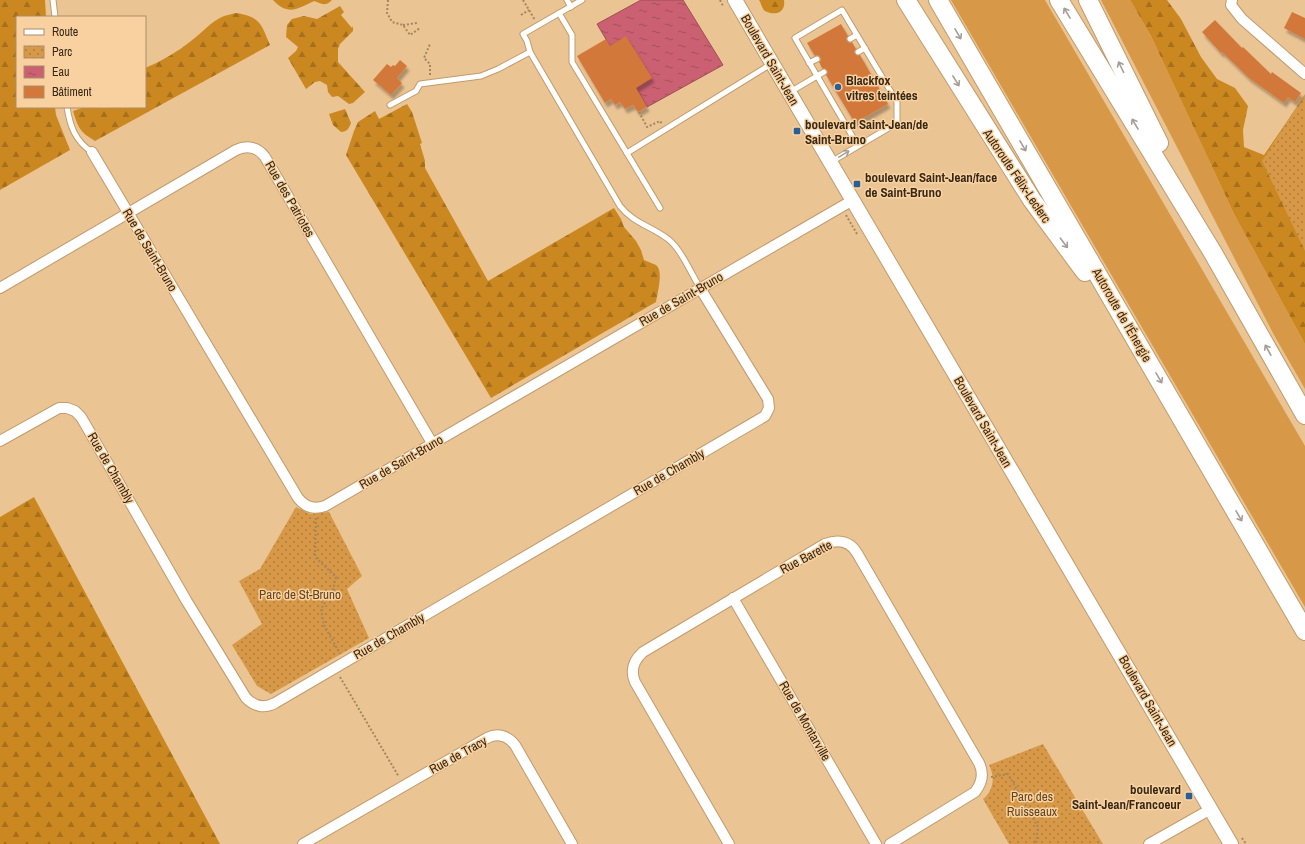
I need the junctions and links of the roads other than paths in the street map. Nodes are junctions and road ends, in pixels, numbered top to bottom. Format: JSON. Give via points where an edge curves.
{"nodes":[{"id":1,"x":54,"y":0,"type":"edge"},
{"id":2,"x":567,"y":0,"type":"edge"},
{"id":3,"x":582,"y":0,"type":"edge"},
{"id":4,"x":735,"y":0,"type":"edge"},
{"id":5,"x":906,"y":0,"type":"edge"},
{"id":6,"x":938,"y":0,"type":"edge"},
{"id":7,"x":1060,"y":0,"type":"edge"},
{"id":8,"x":1088,"y":0,"type":"edge"},
{"id":9,"x":1232,"y":0,"type":"edge"},
{"id":10,"x":571,"y":7,"type":"junction"},
{"id":11,"x":559,"y":13,"type":"junction"},
{"id":12,"x":55,"y":16,"type":"edge"},
{"id":13,"x":857,"y":35,"type":"junction"},
{"id":14,"x":850,"y":39,"type":"dead end"},
{"id":15,"x":865,"y":48,"type":"junction"},
{"id":16,"x":530,"y":52,"type":"junction"},
{"id":17,"x":858,"y":52,"type":"dead end"},
{"id":18,"x":817,"y":58,"type":"dead end"},
{"id":19,"x":809,"y":63,"type":"junction"},
{"id":20,"x":772,"y":64,"type":"junction"},
{"id":21,"x":824,"y":72,"type":"dead end"},
{"id":22,"x":1305,"y":74,"type":"edge"},
{"id":23,"x":817,"y":76,"type":"junction"},
{"id":24,"x":789,"y":92,"type":"junction"},
{"id":25,"x":390,"y":105,"type":"dead end"},
{"id":26,"x":67,"y":108,"type":"edge"},
{"id":27,"x":858,"y":146,"type":"junction"},
{"id":28,"x":92,"y":152,"type":"joint"},
{"id":29,"x":627,"y":153,"type":"junction"},
{"id":30,"x":831,"y":163,"type":"junction"},
{"id":31,"x":852,"y":200,"type":"junction"},
{"id":32,"x":660,"y":208,"type":"dead end"},
{"id":33,"x":128,"y":213,"type":"junction"},
{"id":34,"x":1213,"y":253,"type":"junction"},
{"id":35,"x":0,"y":288,"type":"edge"},
{"id":36,"x":700,"y":288,"type":"junction"},
{"id":37,"x":1139,"y":345,"type":"junction"},
{"id":38,"x":1305,"y":415,"type":"edge"},
{"id":39,"x":0,"y":441,"type":"edge"},
{"id":40,"x":432,"y":444,"type":"junction"},
{"id":41,"x":733,"y":598,"type":"junction"},
{"id":42,"x":1305,"y":631,"type":"edge"},
{"id":43,"x":1211,"y":808,"type":"junction"},
{"id":44,"x":303,"y":844,"type":"edge"},
{"id":45,"x":572,"y":844,"type":"edge"},
{"id":46,"x":729,"y":844,"type":"edge"},
{"id":47,"x":876,"y":844,"type":"edge"},
{"id":48,"x":890,"y":844,"type":"edge"},
{"id":49,"x":1149,"y":844,"type":"edge"},
{"id":50,"x":1231,"y":844,"type":"edge"}],
"edges":[{"from":1,"to":12,"type":"lane"},
{"from":2,"to":10,"type":"lane"},
{"from":3,"to":10,"type":"lane"},
{"from":4,"to":20,"type":"street","name":"Boulevard Saint-Jean"},
{"from":5,"to":37,"type":"highway","name":"Autoroute Félix-Leclerc","one_way":true,"via":[[1032,200]]},
{"from":6,"to":37,"type":"highway","name":"Autoroute de l'Énergie","one_way":true},
{"from":34,"to":7,"type":"highway","one_way":true},
{"from":34,"to":8,"type":"highway","one_way":true},
{"from":9,"to":22,"type":"street","via":[[1231,5],[1242,19]]},
{"from":10,"to":11,"type":"lane"},
{"from":11,"to":16,"type":"lane","via":[[523,34]]},
{"from":11,"to":29,"type":"lane","via":[[572,35],[572,62]]},
{"from":13,"to":14,"type":"lane"},
{"from":13,"to":15,"type":"lane"},
{"from":13,"to":19,"type":"lane","via":[[842,10],[795,38]]},
{"from":15,"to":17,"type":"lane"},
{"from":15,"to":27,"type":"lane","via":[[897,102],[897,123]]},
{"from":16,"to":25,"type":"lane","via":[[487,74],[420,84],[416,91]]},
{"from":16,"to":36,"type":"lane","via":[[620,206],[632,219],[664,236],[677,248]]},
{"from":18,"to":19,"type":"lane"},
{"from":19,"to":23,"type":"lane"},
{"from":20,"to":24,"type":"street","name":"Boulevard Saint-Jean"},
{"from":20,"to":29,"type":"lane"},
{"from":21,"to":23,"type":"lane"},
{"from":23,"to":24,"type":"lane"},
{"from":23,"to":27,"type":"lane"},
{"from":24,"to":30,"type":"street","name":"Boulevard Saint-Jean"},
{"from":26,"to":28,"type":"lane","via":[[77,139]]},
{"from":30,"to":27,"type":"lane","one_way":true},
{"from":28,"to":33,"type":"street","name":"Rue de Saint-Bruno"},
{"from":29,"to":32,"type":"lane"},
{"from":30,"to":31,"type":"street","name":"Boulevard Saint-Jean"},
{"from":31,"to":36,"type":"street","name":"Rue de Saint-Bruno"},
{"from":31,"to":43,"type":"street","name":"Boulevard Saint-Jean"},
{"from":33,"to":35,"type":"street","name":"Rue des Patriotes"},
{"from":33,"to":40,"type":"street","name":"Rue de Saint-Bruno","via":[[298,498],[304,504],[312,508],[321,508]]},
{"from":33,"to":40,"type":"street","name":"Rue des Patriotes","via":[[240,149],[252,148],[259,151],[265,157]]},
{"from":38,"to":34,"type":"highway","one_way":true},
{"from":36,"to":39,"type":"street","name":"Rue de Chambly","via":[[768,399],[769,408],[765,416],[273,705],[254,704],[246,698],[77,412],[68,408],[55,409]]},
{"from":36,"to":40,"type":"street","name":"Rue de Saint-Bruno"},
{"from":37,"to":42,"type":"highway","name":"Autoroute de l'Énergie","one_way":true},
{"from":41,"to":46,"type":"street","name":"Rue Barette","via":[[643,652],[635,661],[632,672],[635,682]]},
{"from":41,"to":47,"type":"street","name":"Rue de Montarville"},
{"from":41,"to":48,"type":"street","name":"Rue Barette","via":[[825,544],[844,542],[858,553],[982,770],[978,789],[972,794]]},
{"from":43,"to":49,"type":"street"},
{"from":43,"to":50,"type":"street","name":"Boulevard Saint-Jean"},
{"from":44,"to":45,"type":"street","name":"Rue de Tracy","via":[[488,737],[498,735],[504,736],[515,745]]}]}
